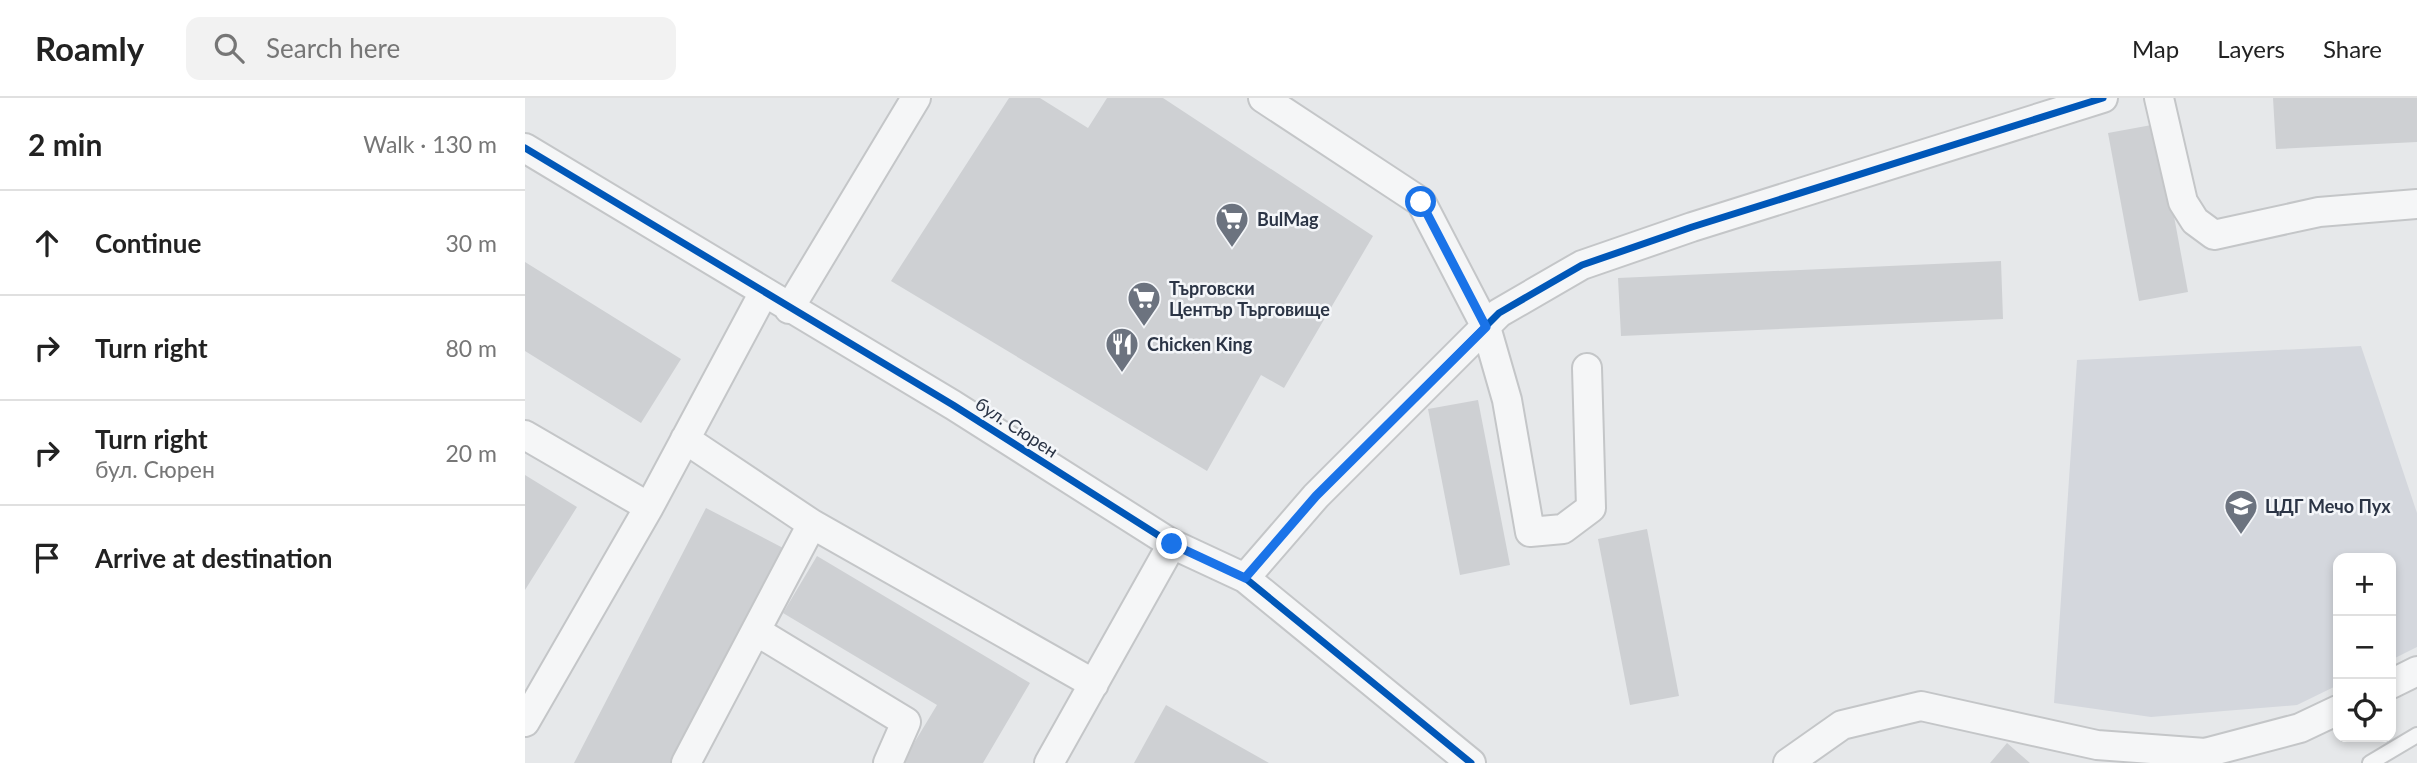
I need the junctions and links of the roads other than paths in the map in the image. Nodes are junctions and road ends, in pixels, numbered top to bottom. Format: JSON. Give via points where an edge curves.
{"nodes":[{"id":1,"x":916,"y":98,"type":"edge"},
{"id":2,"x":1263,"y":98,"type":"edge"},
{"id":3,"x":2103,"y":98,"type":"edge"},
{"id":4,"x":2159,"y":98,"type":"edge"},
{"id":5,"x":525,"y":148,"type":"edge"},
{"id":6,"x":2417,"y":204,"type":"edge"},
{"id":7,"x":764,"y":292,"type":"junction"},
{"id":8,"x":789,"y":309,"type":"junction"},
{"id":9,"x":1486,"y":327,"type":"junction"},
{"id":10,"x":1587,"y":368,"type":"dead end"},
{"id":11,"x":525,"y":435,"type":"edge"},
{"id":12,"x":685,"y":439,"type":"junction"},
{"id":13,"x":649,"y":508,"type":"junction"},
{"id":14,"x":812,"y":524,"type":"junction"},
{"id":15,"x":1172,"y":544,"type":"junction"},
{"id":16,"x":1245,"y":578,"type":"junction"},
{"id":17,"x":756,"y":631,"type":"junction"},
{"id":18,"x":2417,"y":671,"type":"edge"},
{"id":19,"x":2396,"y":682,"type":"edge"},
{"id":20,"x":1094,"y":684,"type":"junction"},
{"id":21,"x":2333,"y":712,"type":"edge"},
{"id":22,"x":525,"y":722,"type":"edge"},
{"id":23,"x":2417,"y":735,"type":"edge"},
{"id":24,"x":2097,"y":745,"type":"junction"},
{"id":25,"x":2199,"y":758,"type":"edge"},
{"id":26,"x":686,"y":763,"type":"edge"},
{"id":27,"x":888,"y":763,"type":"edge"},
{"id":28,"x":1049,"y":763,"type":"edge"},
{"id":29,"x":1471,"y":763,"type":"edge"},
{"id":30,"x":1788,"y":763,"type":"edge"},
{"id":31,"x":2121,"y":763,"type":"edge"},
{"id":32,"x":2370,"y":763,"type":"edge"}],
"edges":[{"from":1,"to":8,"type":"street"},
{"from":2,"to":9,"type":"street","via":[[1421,202]]},
{"from":3,"to":9,"type":"street","via":[[1582,265],[1499,313]]},
{"from":4,"to":6,"type":"street","via":[[2183,202],[2195,221],[2214,235],[2319,212]]},
{"from":5,"to":7,"type":"street","name":"бул. Сюрен"},
{"from":7,"to":8,"type":"street","name":"бул. Сюрен"},
{"from":7,"to":12,"type":"street"},
{"from":8,"to":15,"type":"street","name":"бул. Сюрен","via":[[953,405]]},
{"from":9,"to":10,"type":"street","via":[[1507,400],[1530,532],[1563,529],[1591,508]]},
{"from":9,"to":16,"type":"street","via":[[1316,496]]},
{"from":11,"to":13,"type":"street"},
{"from":12,"to":13,"type":"street"},
{"from":12,"to":14,"type":"street"},
{"from":13,"to":22,"type":"street"},
{"from":14,"to":17,"type":"street"},
{"from":14,"to":20,"type":"street"},
{"from":15,"to":16,"type":"street","name":"бул. Сюрен"},
{"from":15,"to":20,"type":"street"},
{"from":16,"to":29,"type":"street","name":"бул. Сюрен"},
{"from":17,"to":26,"type":"street"},
{"from":17,"to":27,"type":"street","via":[[906,722]]},
{"from":18,"to":19,"type":"street"},
{"from":20,"to":28,"type":"street"},
{"from":21,"to":25,"type":"street","via":[[2300,728]]},
{"from":23,"to":32,"type":"lane"},
{"from":24,"to":25,"type":"street"},
{"from":24,"to":30,"type":"street","via":[[1921,706],[1842,725]]},
{"from":24,"to":31,"type":"lane"}]}
